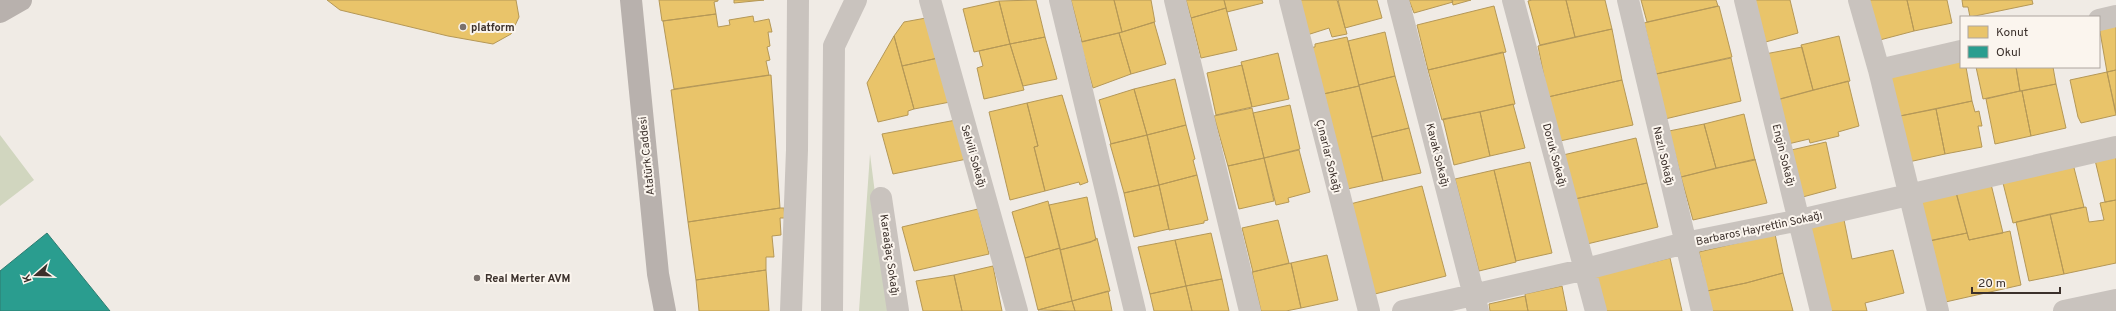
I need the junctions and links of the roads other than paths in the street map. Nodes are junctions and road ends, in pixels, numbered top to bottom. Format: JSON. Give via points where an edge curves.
{"nodes":[{"id":1,"x":631,"y":0,"type":"edge"},
{"id":2,"x":798,"y":0,"type":"edge"},
{"id":3,"x":856,"y":0,"type":"edge"},
{"id":4,"x":930,"y":0,"type":"edge"},
{"id":5,"x":1060,"y":0,"type":"edge"},
{"id":6,"x":1175,"y":0,"type":"edge"},
{"id":7,"x":1290,"y":0,"type":"edge"},
{"id":8,"x":1398,"y":0,"type":"edge"},
{"id":9,"x":1513,"y":0,"type":"edge"},
{"id":10,"x":1628,"y":0,"type":"edge"},
{"id":11,"x":1745,"y":0,"type":"edge"},
{"id":12,"x":1859,"y":0,"type":"edge"},
{"id":13,"x":2116,"y":16,"type":"edge"},
{"id":14,"x":2100,"y":20,"type":"edge"},
{"id":15,"x":1960,"y":51,"type":"edge"},
{"id":16,"x":1879,"y":70,"type":"junction"},
{"id":17,"x":2116,"y":147,"type":"edge"},
{"id":18,"x":1910,"y":195,"type":"junction"},
{"id":19,"x":881,"y":198,"type":"dead end"},
{"id":20,"x":1800,"y":220,"type":"junction"},
{"id":21,"x":1685,"y":243,"type":"junction"},
{"id":22,"x":1586,"y":269,"type":"junction"},
{"id":23,"x":658,"y":274,"type":"junction"},
{"id":24,"x":2116,"y":300,"type":"edge"},
{"id":25,"x":1476,"y":303,"type":"edge"},
{"id":26,"x":650,"y":311,"type":"edge"},
{"id":27,"x":665,"y":311,"type":"edge"},
{"id":28,"x":791,"y":311,"type":"edge"},
{"id":29,"x":832,"y":311,"type":"edge"},
{"id":30,"x":898,"y":311,"type":"edge"},
{"id":31,"x":1017,"y":311,"type":"edge"},
{"id":32,"x":1135,"y":311,"type":"edge"},
{"id":33,"x":1250,"y":311,"type":"edge"},
{"id":34,"x":1369,"y":311,"type":"edge"},
{"id":35,"x":1403,"y":311,"type":"edge"},
{"id":36,"x":1596,"y":311,"type":"edge"},
{"id":37,"x":1702,"y":311,"type":"edge"},
{"id":38,"x":1821,"y":311,"type":"edge"},
{"id":39,"x":1938,"y":311,"type":"edge"},
{"id":40,"x":2064,"y":311,"type":"edge"}],
"edges":[{"from":1,"to":23,"type":"main road","name":"Atatürk Caddesi"},
{"from":2,"to":28,"type":"street","via":[[797,150]]},
{"from":3,"to":29,"type":"street","via":[[834,46]]},
{"from":4,"to":31,"type":"street","name":"Selvili Sokağı"},
{"from":5,"to":32,"type":"street"},
{"from":6,"to":33,"type":"street"},
{"from":7,"to":34,"type":"street","name":"Çınarlar Sokağı"},
{"from":8,"to":25,"type":"street","name":"Kavak Sokağı"},
{"from":9,"to":22,"type":"street","name":"Doruk Sokağı"},
{"from":10,"to":21,"type":"street","name":"Nazlı Sokağı"},
{"from":11,"to":20,"type":"street","name":"Engin Sokağı"},
{"from":12,"to":16,"type":"street"},
{"from":13,"to":14,"type":"street"},
{"from":15,"to":16,"type":"street"},
{"from":16,"to":18,"type":"street"},
{"from":17,"to":18,"type":"street","name":"Barbaros Hayrettin Sokağı"},
{"from":18,"to":20,"type":"street","name":"Barbaros Hayrettin Sokağı"},
{"from":18,"to":39,"type":"street"},
{"from":19,"to":30,"type":"street","name":"Karaağaç Sokağı"},
{"from":20,"to":21,"type":"street","name":"Barbaros Hayrettin Sokağı"},
{"from":20,"to":38,"type":"street","name":"Engin Sokağı"},
{"from":21,"to":22,"type":"street","name":"Barbaros Hayrettin Sokağı"},
{"from":21,"to":37,"type":"street","name":"Nazlı Sokağı"},
{"from":22,"to":25,"type":"street","name":"Barbaros Hayrettin Sokağı"},
{"from":22,"to":36,"type":"street","name":"Doruk Sokağı"},
{"from":23,"to":26,"type":"main road"},
{"from":23,"to":27,"type":"main road","name":"Atatürk Caddesi"},
{"from":24,"to":40,"type":"street"},
{"from":25,"to":35,"type":"street","name":"Barbaros Hayrettin Sokağı"}]}
